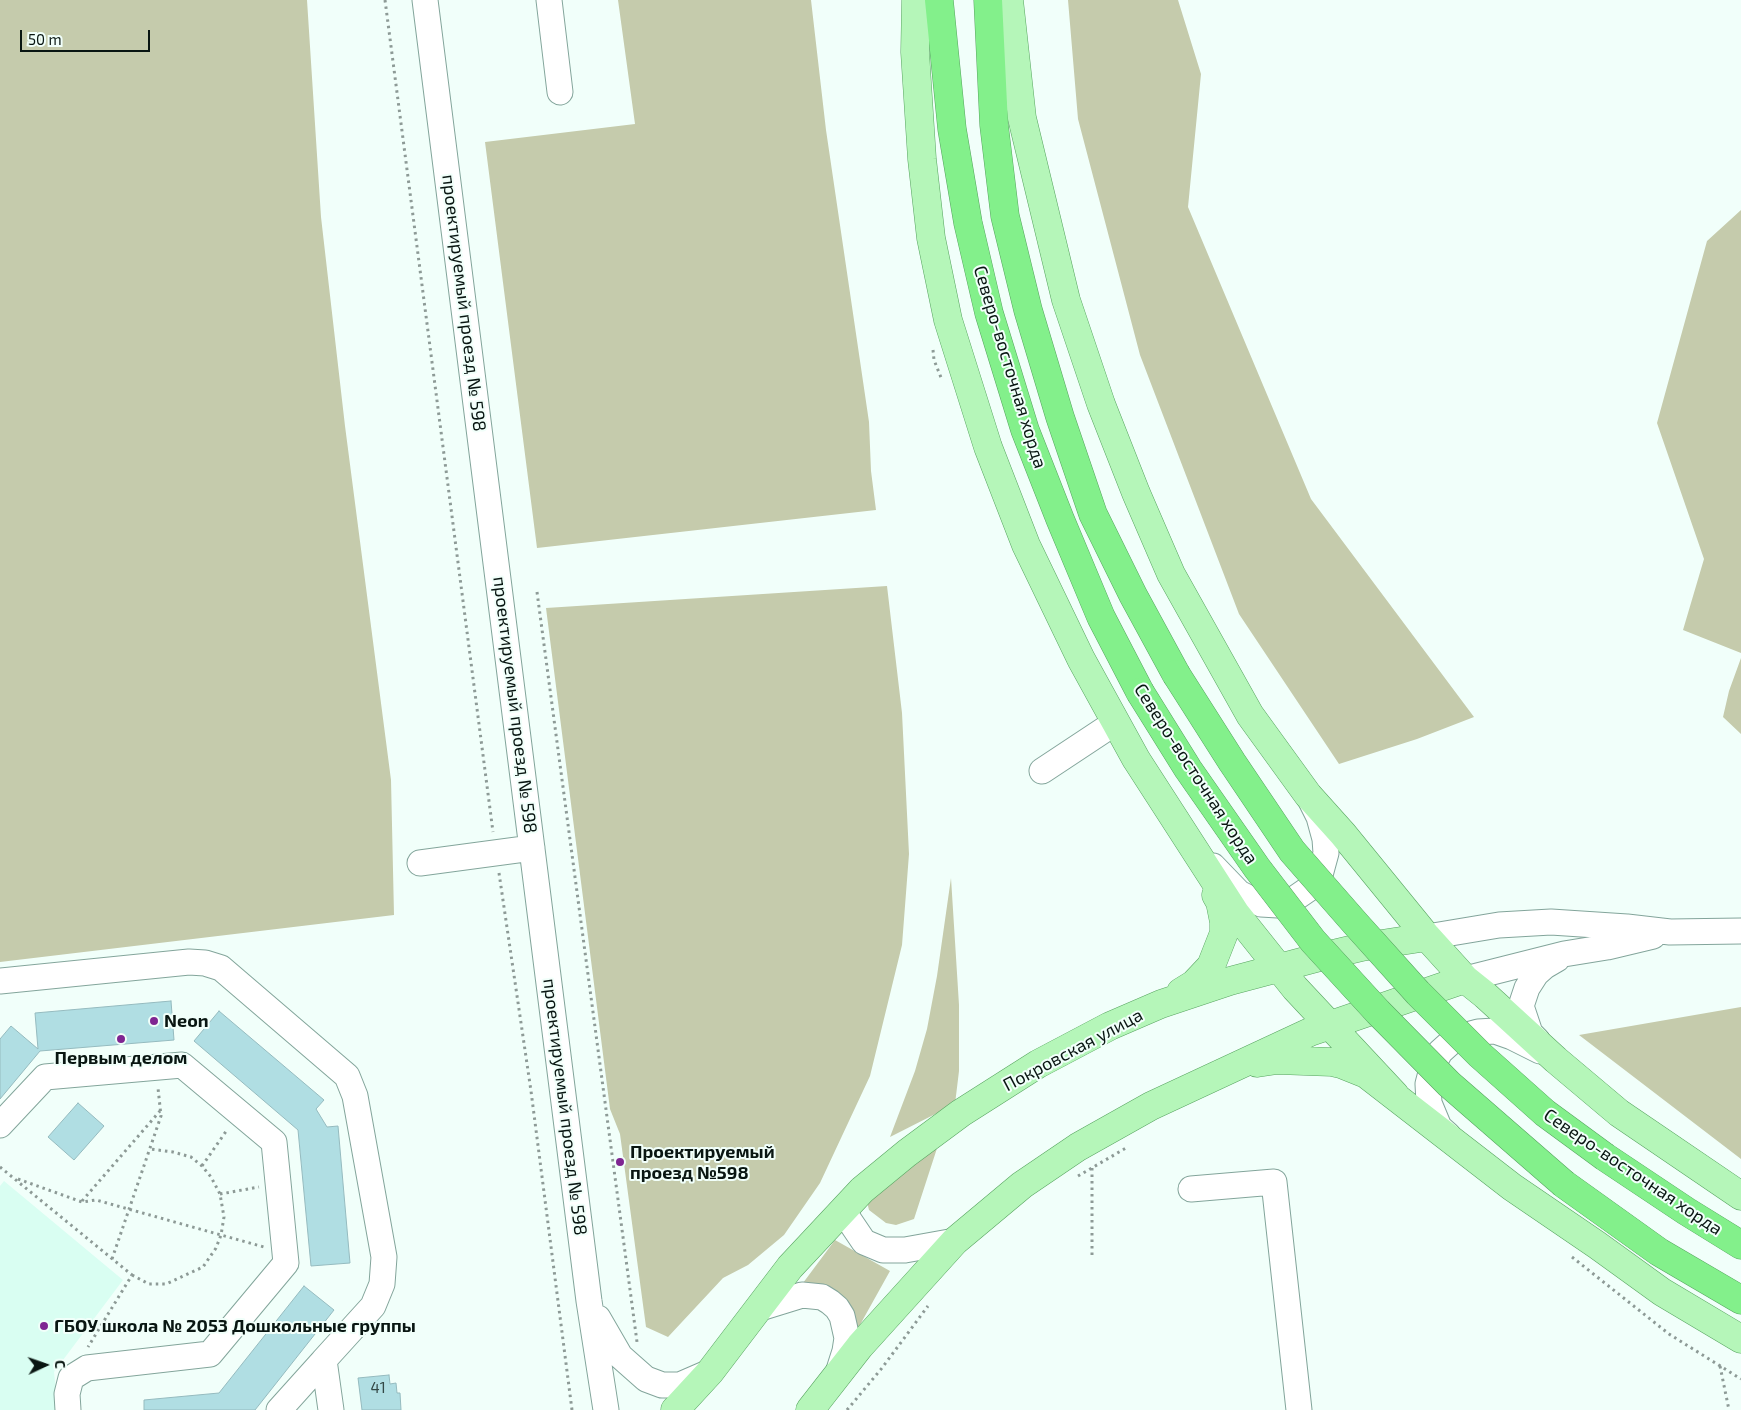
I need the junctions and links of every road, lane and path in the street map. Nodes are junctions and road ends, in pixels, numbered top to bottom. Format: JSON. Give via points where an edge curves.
{"nodes":[{"id":1,"x":385,"y":0,"type":"edge"},
{"id":2,"x":425,"y":0,"type":"edge"},
{"id":3,"x":549,"y":0,"type":"edge"},
{"id":4,"x":916,"y":0,"type":"edge"},
{"id":5,"x":939,"y":0,"type":"edge"},
{"id":6,"x":988,"y":0,"type":"edge"},
{"id":7,"x":1009,"y":0,"type":"edge"},
{"id":8,"x":560,"y":92,"type":"dead end"},
{"id":9,"x":538,"y":592,"type":"dead end"},
{"id":10,"x":1116,"y":722,"type":"junction"},
{"id":11,"x":1042,"y":771,"type":"dead end"},
{"id":12,"x":1308,"y":795,"type":"junction"},
{"id":13,"x":1191,"y":845,"type":"junction"},
{"id":14,"x":532,"y":848,"type":"junction"},
{"id":15,"x":496,"y":853,"type":"junction"},
{"id":16,"x":420,"y":863,"type":"dead end"},
{"id":17,"x":1741,"y":931,"type":"edge"},
{"id":18,"x":1670,"y":932,"type":"junction"},
{"id":19,"x":1427,"y":937,"type":"junction"},
{"id":20,"x":1564,"y":954,"type":"junction"},
{"id":21,"x":1278,"y":967,"type":"junction"},
{"id":22,"x":1465,"y":979,"type":"junction"},
{"id":23,"x":0,"y":981,"type":"edge"},
{"id":24,"x":1161,"y":1004,"type":"junction"},
{"id":25,"x":1328,"y":1025,"type":"junction"},
{"id":26,"x":1556,"y":1060,"type":"junction"},
{"id":27,"x":156,"y":1067,"type":"junction"},
{"id":28,"x":1229,"y":1068,"type":"junction"},
{"id":29,"x":1395,"y":1095,"type":"junction"},
{"id":30,"x":161,"y":1110,"type":"junction"},
{"id":31,"x":240,"y":1113,"type":"junction"},
{"id":32,"x":0,"y":1125,"type":"edge"},
{"id":33,"x":1126,"y":1148,"type":"dead end"},
{"id":34,"x":150,"y":1149,"type":"junction"},
{"id":35,"x":1471,"y":1157,"type":"junction"},
{"id":36,"x":202,"y":1166,"type":"junction"},
{"id":37,"x":0,"y":1168,"type":"edge"},
{"id":38,"x":1092,"y":1168,"type":"junction"},
{"id":39,"x":1077,"y":1177,"type":"dead end"},
{"id":40,"x":15,"y":1178,"type":"junction"},
{"id":41,"x":278,"y":1184,"type":"junction"},
{"id":42,"x":1191,"y":1189,"type":"dead end"},
{"id":43,"x":220,"y":1194,"type":"junction"},
{"id":44,"x":1741,"y":1196,"type":"edge"},
{"id":45,"x":82,"y":1202,"type":"junction"},
{"id":46,"x":129,"y":1209,"type":"junction"},
{"id":47,"x":843,"y":1211,"type":"junction"},
{"id":48,"x":221,"y":1235,"type":"junction"},
{"id":49,"x":955,"y":1241,"type":"junction"},
{"id":50,"x":1741,"y":1244,"type":"edge"},
{"id":51,"x":285,"y":1252,"type":"junction"},
{"id":52,"x":1092,"y":1254,"type":"dead end"},
{"id":53,"x":112,"y":1259,"type":"junction"},
{"id":54,"x":132,"y":1274,"type":"junction"},
{"id":55,"x":934,"y":1299,"type":"dead end"},
{"id":56,"x":1741,"y":1300,"type":"edge"},
{"id":57,"x":590,"y":1301,"type":"junction"},
{"id":58,"x":760,"y":1308,"type":"junction"},
{"id":59,"x":1741,"y":1339,"type":"edge"},
{"id":60,"x":637,"y":1342,"type":"dead end"},
{"id":61,"x":324,"y":1360,"type":"junction"},
{"id":62,"x":1720,"y":1366,"type":"dead end"},
{"id":63,"x":710,"y":1372,"type":"junction"},
{"id":64,"x":71,"y":1378,"type":"junction"},
{"id":65,"x":834,"y":1382,"type":"junction"},
{"id":66,"x":68,"y":1410,"type":"edge"},
{"id":67,"x":279,"y":1410,"type":"edge"},
{"id":68,"x":330,"y":1410,"type":"edge"},
{"id":69,"x":572,"y":1410,"type":"edge"},
{"id":70,"x":606,"y":1410,"type":"edge"},
{"id":71,"x":676,"y":1410,"type":"edge"},
{"id":72,"x":810,"y":1410,"type":"edge"},
{"id":73,"x":847,"y":1410,"type":"edge"},
{"id":74,"x":1299,"y":1410,"type":"edge"},
{"id":75,"x":1730,"y":1410,"type":"edge"}],
"edges":[{"from":1,"to":15,"type":"path"},
{"from":2,"to":14,"type":"street","name":"проектируемый проезд № 598"},
{"from":3,"to":8,"type":"street"},
{"from":4,"to":10,"type":"main road","via":[[915,52],[922,159],[931,238],[948,320],[988,447],[1026,545],[1081,659]]},
{"from":5,"to":56,"type":"highway","name":"Северо-восточная хорда","bridge":true,"via":[[952,129],[968,223],[989,313],[1025,430],[1060,519],[1101,617],[1140,692],[1188,769],[1313,941],[1449,1084],[1564,1184],[1659,1252]]},
{"from":6,"to":50,"type":"highway","name":"Северо-восточная хорда","bridge":true,"via":[[994,126],[1005,216],[1028,310],[1093,514],[1176,674],[1292,851],[1418,993],[1544,1113],[1686,1211]]},
{"from":7,"to":12,"type":"main road","via":[[1022,118],[1066,300],[1102,404],[1171,574],[1250,714]]},
{"from":9,"to":60,"type":"path"},
{"from":10,"to":11,"type":"street"},
{"from":10,"to":13,"type":"main road"},
{"from":12,"to":13,"type":"street","via":[[1326,839],[1326,853],[1320,876],[1294,900],[1278,905],[1261,904],[1239,893]]},
{"from":12,"to":19,"type":"main road"},
{"from":13,"to":21,"type":"main road","via":[[1236,914]]},
{"from":13,"to":24,"type":"main road","via":[[1220,902],[1224,933],[1211,966],[1194,984]]},
{"from":14,"to":15,"type":"street"},
{"from":14,"to":57,"type":"street","name":"проектируемый проезд № 598"},
{"from":15,"to":16,"type":"street"},
{"from":15,"to":69,"type":"path","via":[[531,1091]]},
{"from":17,"to":18,"type":"street"},
{"from":18,"to":19,"type":"street","via":[[1551,922],[1499,925]]},
{"from":18,"to":20,"type":"street"},
{"from":19,"to":21,"type":"main road","name":"Покровская улица","via":[[1362,947]]},
{"from":19,"to":22,"type":"main road"},
{"from":20,"to":22,"type":"street"},
{"from":20,"to":26,"type":"street","via":[[1536,974],[1521,1006],[1530,1033]]},
{"from":21,"to":24,"type":"main road","name":"Покровская улица"},
{"from":21,"to":25,"type":"main road"},
{"from":22,"to":25,"type":"main road"},
{"from":22,"to":26,"type":"main road"},
{"from":23,"to":61,"type":"street","via":[[205,963],[221,968],[347,1076],[357,1106],[384,1256],[383,1275],[372,1306]]},
{"from":24,"to":47,"type":"main road","name":"Покровская улица","via":[[1110,1026],[1038,1064],[961,1113],[862,1190]]},
{"from":25,"to":28,"type":"main road"},
{"from":25,"to":29,"type":"main road"},
{"from":26,"to":35,"type":"street","via":[[1495,1031],[1463,1036],[1440,1052],[1432,1065],[1429,1103],[1439,1127]]},
{"from":26,"to":44,"type":"main road","via":[[1620,1113]]},
{"from":27,"to":30,"type":"path"},
{"from":27,"to":31,"type":"street","via":[[182,1065]]},
{"from":27,"to":32,"type":"street","via":[[45,1077]]},
{"from":28,"to":29,"type":"main road","via":[[1277,1060],[1332,1062],[1366,1074]]},
{"from":28,"to":49,"type":"main road","via":[[1078,1146],[1022,1185]]},
{"from":29,"to":35,"type":"main road"},
{"from":30,"to":34,"type":"path"},
{"from":30,"to":45,"type":"path"},
{"from":31,"to":36,"type":"path"},
{"from":31,"to":41,"type":"street","via":[[274,1142]]},
{"from":33,"to":38,"type":"path"},
{"from":34,"to":36,"type":"path","via":[[173,1152]]},
{"from":34,"to":46,"type":"path"},
{"from":35,"to":59,"type":"main road","via":[[1662,1292]]},
{"from":36,"to":43,"type":"path"},
{"from":37,"to":40,"type":"path"},
{"from":38,"to":39,"type":"path"},
{"from":38,"to":52,"type":"path"},
{"from":40,"to":45,"type":"path"},
{"from":40,"to":53,"type":"path"},
{"from":41,"to":43,"type":"path"},
{"from":41,"to":51,"type":"street"},
{"from":42,"to":74,"type":"street","via":[[1274,1182]]},
{"from":43,"to":48,"type":"path","via":[[224,1217]]},
{"from":45,"to":46,"type":"path","via":[[96,1200]]},
{"from":46,"to":48,"type":"path"},
{"from":46,"to":53,"type":"path"},
{"from":47,"to":49,"type":"street","via":[[864,1242],[883,1250],[905,1250]]},
{"from":47,"to":58,"type":"main road","name":"Покровская улица","via":[[790,1267]]},
{"from":48,"to":51,"type":"path"},
{"from":48,"to":54,"type":"path","via":[[203,1267],[166,1284],[150,1284]]},
{"from":49,"to":65,"type":"main road","via":[[860,1346]]},
{"from":51,"to":64,"type":"street","via":[[286,1263],[210,1354],[87,1368]]},
{"from":53,"to":54,"type":"path"},
{"from":54,"to":64,"type":"path"},
{"from":55,"to":73,"type":"path"},
{"from":57,"to":63,"type":"street","via":[[620,1356],[646,1379],[662,1385],[680,1385]]},
{"from":57,"to":70,"type":"street","name":"проектируемый проезд № 598"},
{"from":58,"to":63,"type":"main road"},
{"from":58,"to":65,"type":"street","via":[[802,1295],[822,1297],[837,1308],[847,1338]]},
{"from":61,"to":67,"type":"street"},
{"from":61,"to":68,"type":"street"},
{"from":62,"to":75,"type":"path"},
{"from":63,"to":71,"type":"main road"},
{"from":64,"to":66,"type":"street"},
{"from":65,"to":72,"type":"main road"}]}
